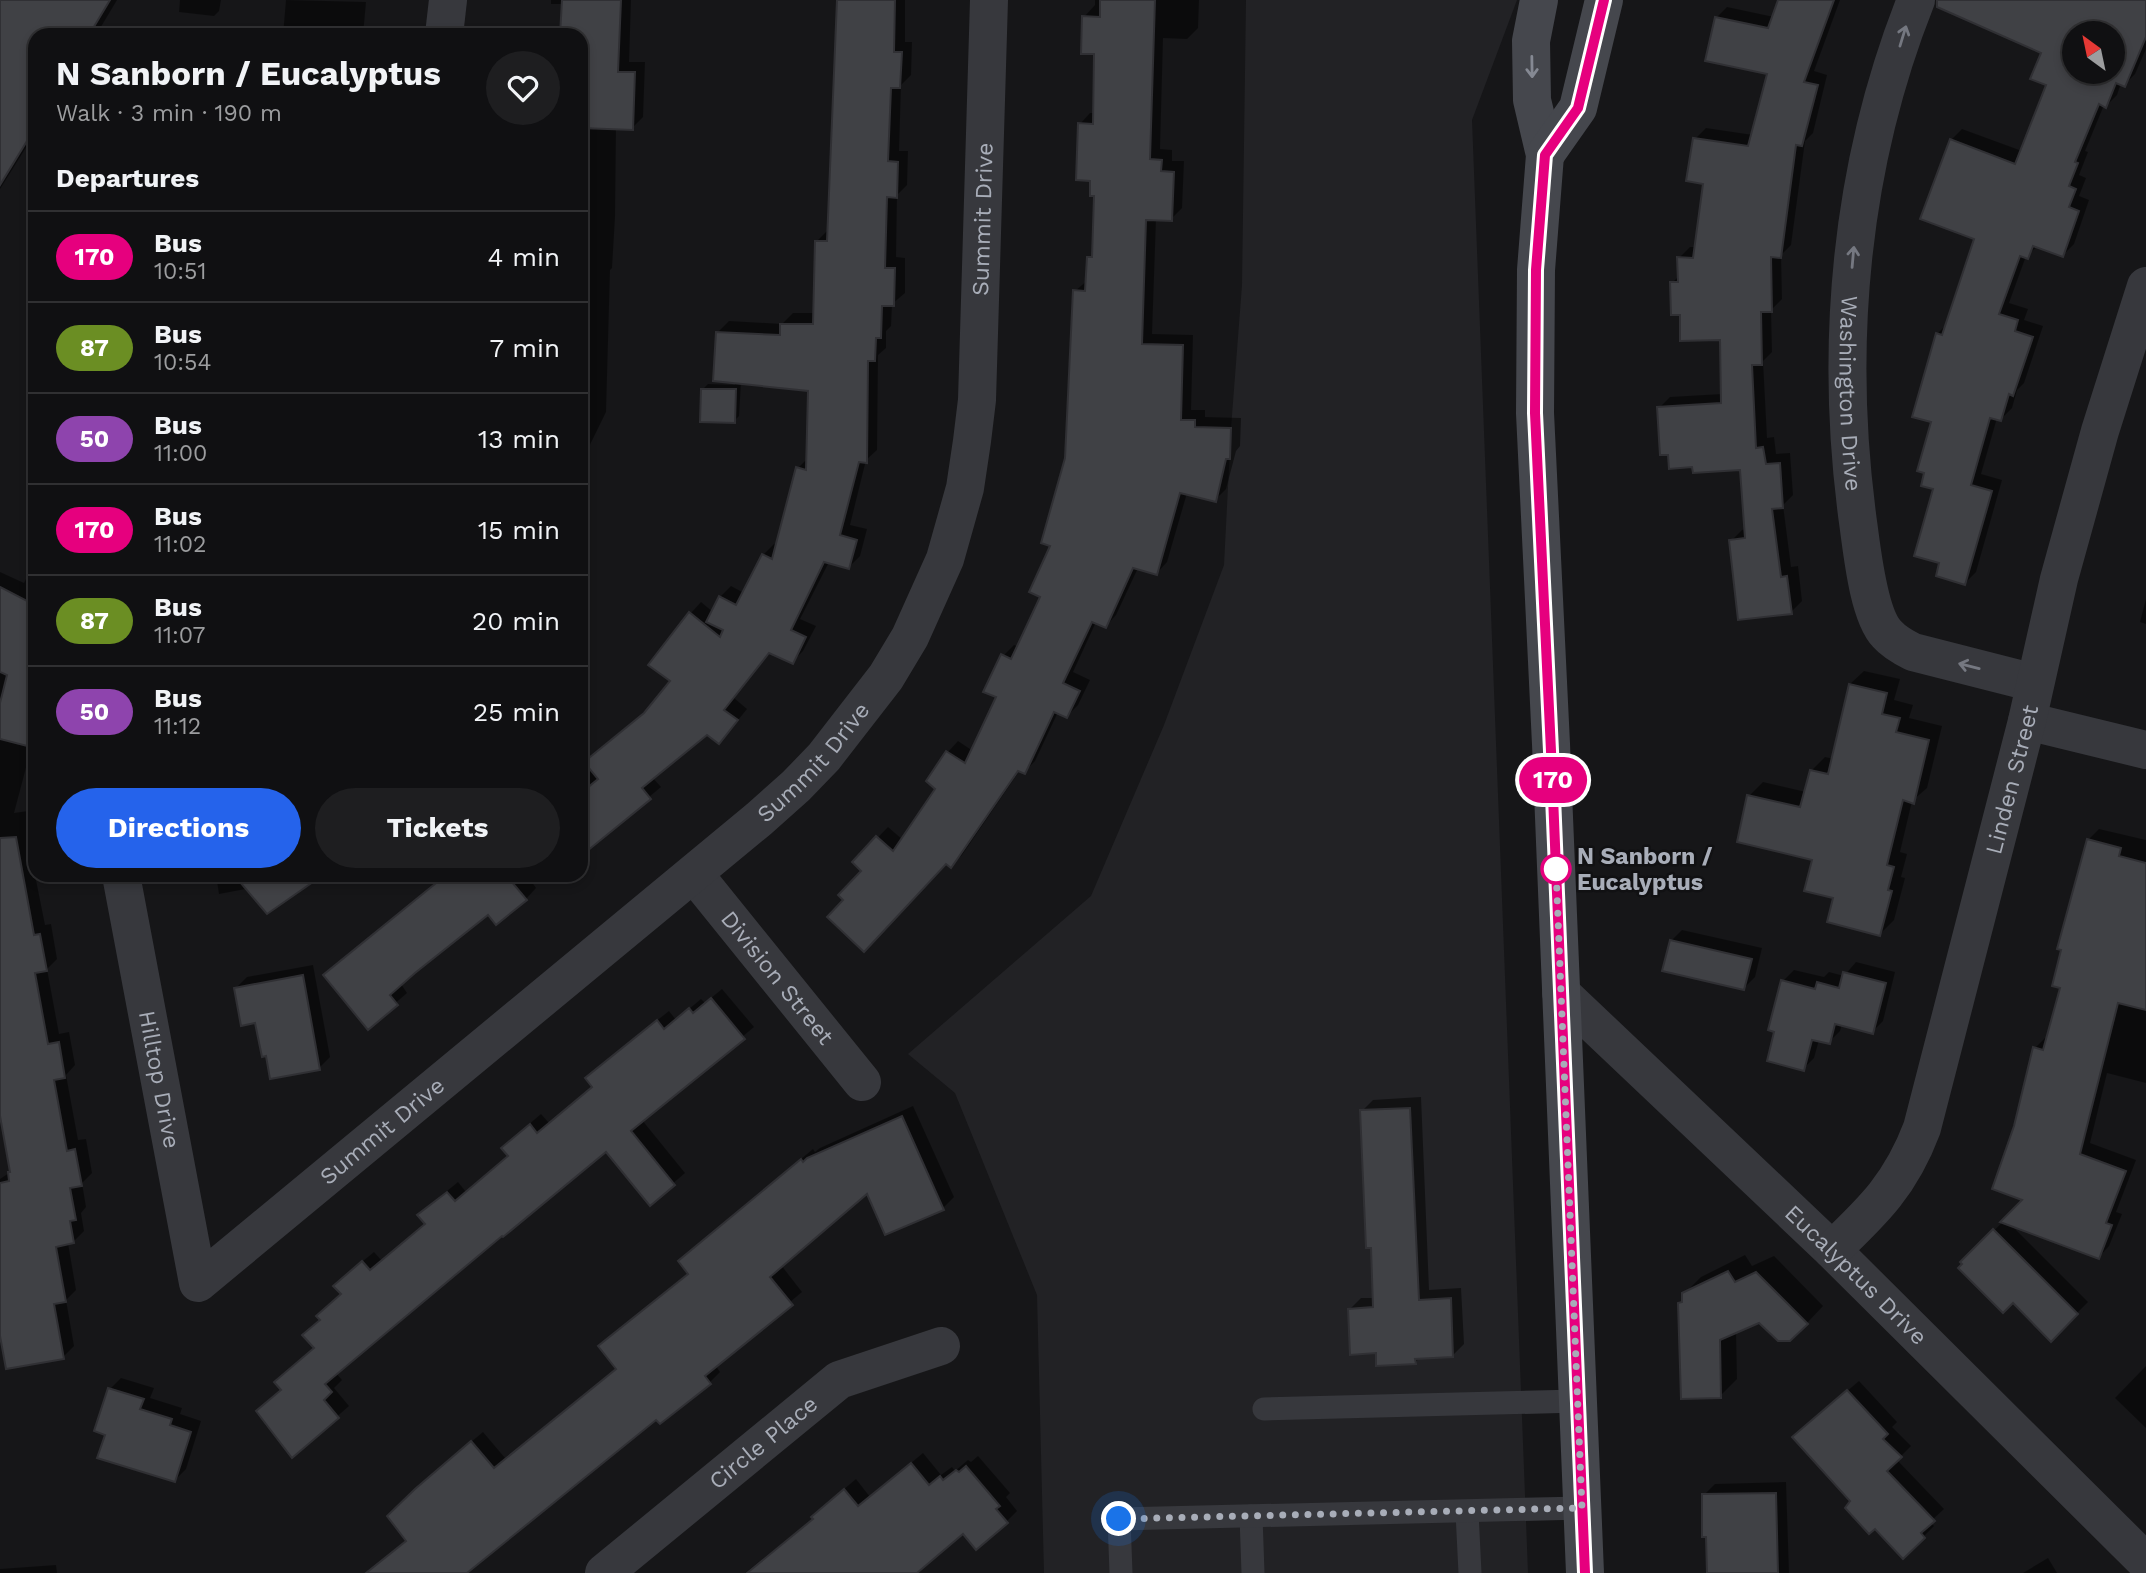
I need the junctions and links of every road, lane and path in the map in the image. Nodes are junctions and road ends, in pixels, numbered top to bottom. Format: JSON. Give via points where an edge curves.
{"nodes":[{"id":1,"x":448,"y":0,"type":"edge"},
{"id":2,"x":989,"y":0,"type":"edge"},
{"id":3,"x":1539,"y":0,"type":"edge"},
{"id":4,"x":1604,"y":0,"type":"edge"},
{"id":5,"x":1916,"y":0,"type":"edge"},
{"id":6,"x":445,"y":28,"type":"edge"},
{"id":7,"x":1545,"y":155,"type":"junction"},
{"id":8,"x":2146,"y":286,"type":"edge"},
{"id":9,"x":2035,"y":683,"type":"junction"},
{"id":10,"x":2027,"y":721,"type":"junction"},
{"id":11,"x":2146,"y":750,"type":"edge"},
{"id":12,"x":694,"y":874,"type":"junction"},
{"id":13,"x":122,"y":882,"type":"edge"},
{"id":14,"x":1561,"y":993,"type":"junction"},
{"id":15,"x":862,"y":1082,"type":"dead end"},
{"id":16,"x":1832,"y":1250,"type":"junction"},
{"id":17,"x":198,"y":1283,"type":"joint"},
{"id":18,"x":941,"y":1346,"type":"dead end"},
{"id":19,"x":1578,"y":1401,"type":"junction"},
{"id":20,"x":1264,"y":1409,"type":"dead end"},
{"id":21,"x":1582,"y":1508,"type":"junction"},
{"id":22,"x":1467,"y":1512,"type":"junction"},
{"id":23,"x":1251,"y":1516,"type":"junction"},
{"id":24,"x":2146,"y":1562,"type":"edge"},
{"id":25,"x":604,"y":1573,"type":"edge"},
{"id":26,"x":1121,"y":1573,"type":"edge"},
{"id":27,"x":1253,"y":1573,"type":"edge"},
{"id":28,"x":1470,"y":1573,"type":"edge"},
{"id":29,"x":1585,"y":1573,"type":"edge"}],
"edges":[{"from":1,"to":6,"type":"street"},
{"from":2,"to":12,"type":"street","name":"Summit Drive","via":[[977,400],[965,488],[945,559],[910,637],[852,723],[796,786]]},
{"from":3,"to":7,"type":"main road","one_way":true,"via":[[1531,41],[1532,100]]},
{"from":4,"to":7,"type":"main road","via":[[1578,108]]},
{"from":9,"to":5,"type":"street","name":"Washington Drive","one_way":true,"via":[[1897,644],[1876,619],[1862,554],[1848,428],[1848,312],[1854,244],[1881,106]]},
{"from":7,"to":14,"type":"main road","via":[[1536,270],[1535,413]]},
{"from":8,"to":9,"type":"street","name":"Linden Street","via":[[2096,442]]},
{"from":9,"to":10,"type":"street","name":"Linden Street"},
{"from":10,"to":11,"type":"street"},
{"from":10,"to":16,"type":"street","name":"Linden Street","via":[[1913,1153],[1871,1213]]},
{"from":12,"to":15,"type":"street","name":"Division Street"},
{"from":12,"to":17,"type":"street","name":"Summit Drive"},
{"from":13,"to":17,"type":"street","name":"Hilltop Drive"},
{"from":14,"to":16,"type":"street","name":"Eucalyptus Drive"},
{"from":14,"to":19,"type":"main road"},
{"from":16,"to":24,"type":"street","name":"Eucalyptus Drive"},
{"from":18,"to":25,"type":"street","name":"Circle Place","via":[[839,1380]]},
{"from":19,"to":20,"type":"lane"},
{"from":19,"to":21,"type":"main road"},
{"from":21,"to":22,"type":"lane"},
{"from":21,"to":29,"type":"main road"},
{"from":22,"to":23,"type":"lane"},
{"from":22,"to":28,"type":"lane"},
{"from":23,"to":26,"type":"lane","via":[[1119,1519]]},
{"from":23,"to":27,"type":"lane"}]}
